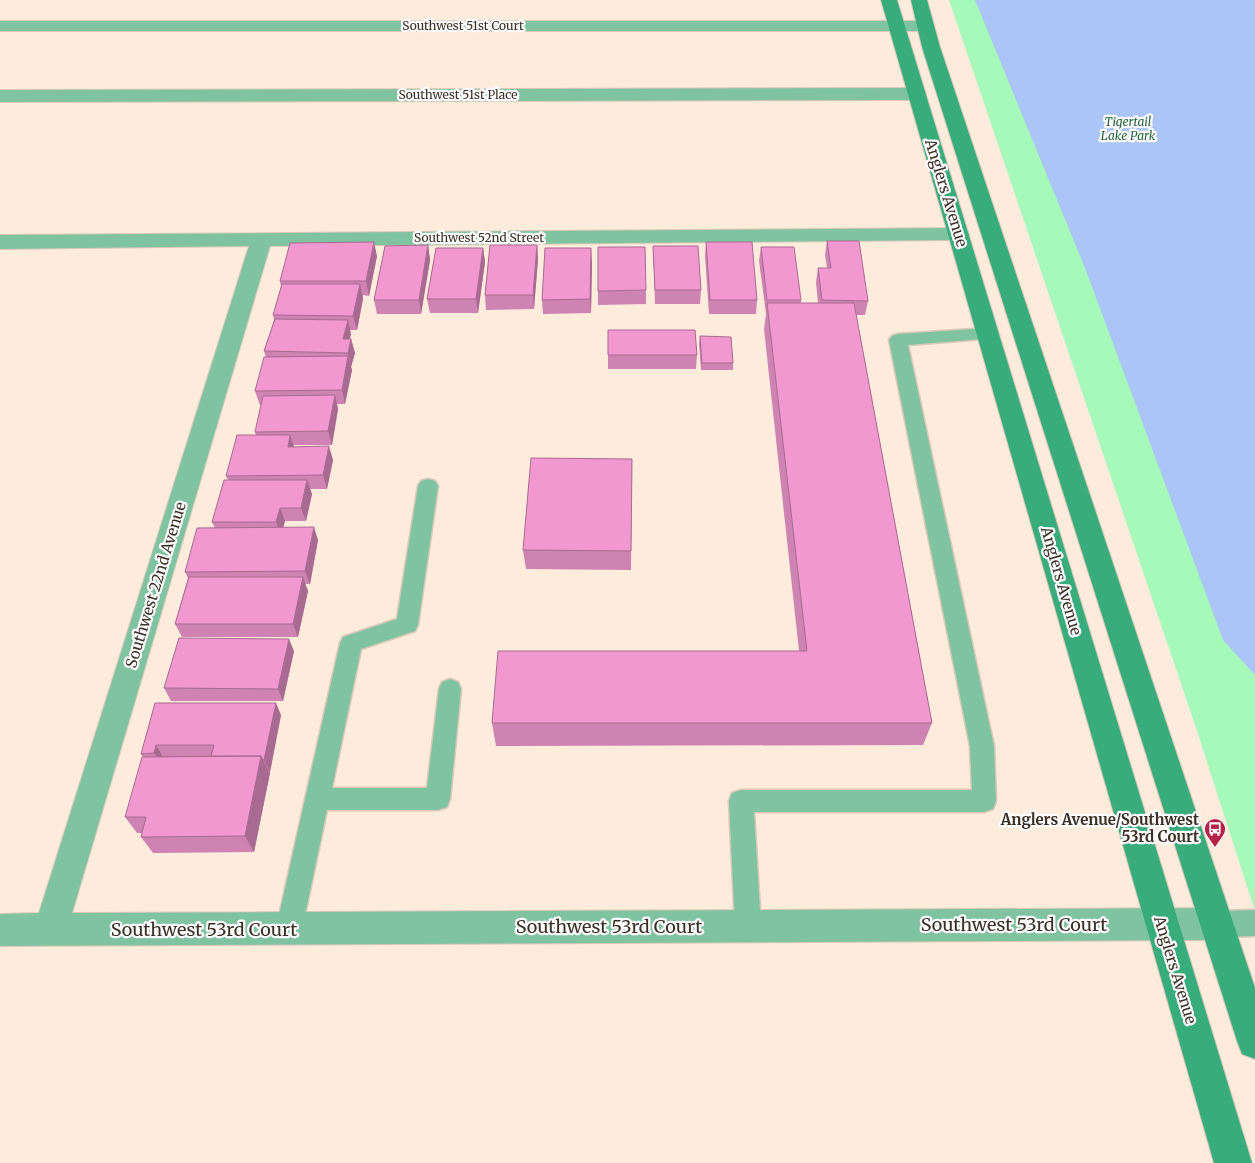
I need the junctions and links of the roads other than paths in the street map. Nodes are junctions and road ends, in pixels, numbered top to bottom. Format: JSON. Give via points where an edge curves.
{"nodes":[{"id":1,"x":889,"y":0,"type":"edge"},
{"id":2,"x":919,"y":0,"type":"edge"},
{"id":3,"x":0,"y":26,"type":"edge"},
{"id":4,"x":896,"y":26,"type":"junction"},
{"id":5,"x":925,"y":26,"type":"junction"},
{"id":6,"x":917,"y":94,"type":"junction"},
{"id":7,"x":0,"y":96,"type":"edge"},
{"id":8,"x":958,"y":234,"type":"junction"},
{"id":9,"x":262,"y":239,"type":"junction"},
{"id":10,"x":0,"y":242,"type":"edge"},
{"id":11,"x":989,"y":334,"type":"junction"},
{"id":12,"x":428,"y":486,"type":"dead end"},
{"id":13,"x":450,"y":689,"type":"dead end"},
{"id":14,"x":317,"y":799,"type":"junction"},
{"id":15,"x":1255,"y":923,"type":"edge"},
{"id":16,"x":1161,"y":924,"type":"junction"},
{"id":17,"x":1218,"y":924,"type":"junction"},
{"id":18,"x":748,"y":926,"type":"junction"},
{"id":19,"x":289,"y":929,"type":"junction"},
{"id":20,"x":0,"y":930,"type":"edge"},
{"id":21,"x":50,"y":931,"type":"junction"},
{"id":22,"x":1255,"y":1042,"type":"edge"},
{"id":23,"x":1233,"y":1163,"type":"edge"}],
"edges":[{"from":1,"to":4,"type":"street","name":"Anglers Avenue"},
{"from":2,"to":5,"type":"street","name":"Anglers Avenue"},
{"from":3,"to":4,"type":"street","name":"Southwest 51st Court"},
{"from":4,"to":5,"type":"street","name":"Southwest 51st Court"},
{"from":4,"to":6,"type":"street","name":"Anglers Avenue"},
{"from":5,"to":17,"type":"street","name":"Anglers Avenue"},
{"from":6,"to":7,"type":"street","name":"Southwest 51st Place"},
{"from":6,"to":8,"type":"street","name":"Anglers Avenue"},
{"from":8,"to":9,"type":"street","name":"Southwest 52nd Street"},
{"from":8,"to":11,"type":"street","name":"Anglers Avenue"},
{"from":9,"to":10,"type":"street","name":"Southwest 52nd Street"},
{"from":9,"to":21,"type":"street","name":"Southwest 22nd Avenue"},
{"from":11,"to":16,"type":"street","name":"Anglers Avenue"},
{"from":11,"to":18,"type":"lane","via":[[898,340],[982,746],[984,801],[741,801]]},
{"from":12,"to":14,"type":"lane","via":[[407,625],[351,643]]},
{"from":13,"to":14,"type":"lane","via":[[438,799]]},
{"from":14,"to":19,"type":"lane"},
{"from":15,"to":17,"type":"lane"},
{"from":16,"to":17,"type":"street","name":"Southwest 53rd Court"},
{"from":16,"to":18,"type":"street","name":"Southwest 53rd Court"},
{"from":16,"to":23,"type":"street","name":"Anglers Avenue"},
{"from":17,"to":22,"type":"street","name":"Anglers Avenue"},
{"from":18,"to":19,"type":"street","name":"Southwest 53rd Court"},
{"from":19,"to":21,"type":"street","name":"Southwest 53rd Court"},
{"from":20,"to":21,"type":"street","name":"Southwest 53rd Court"}]}
